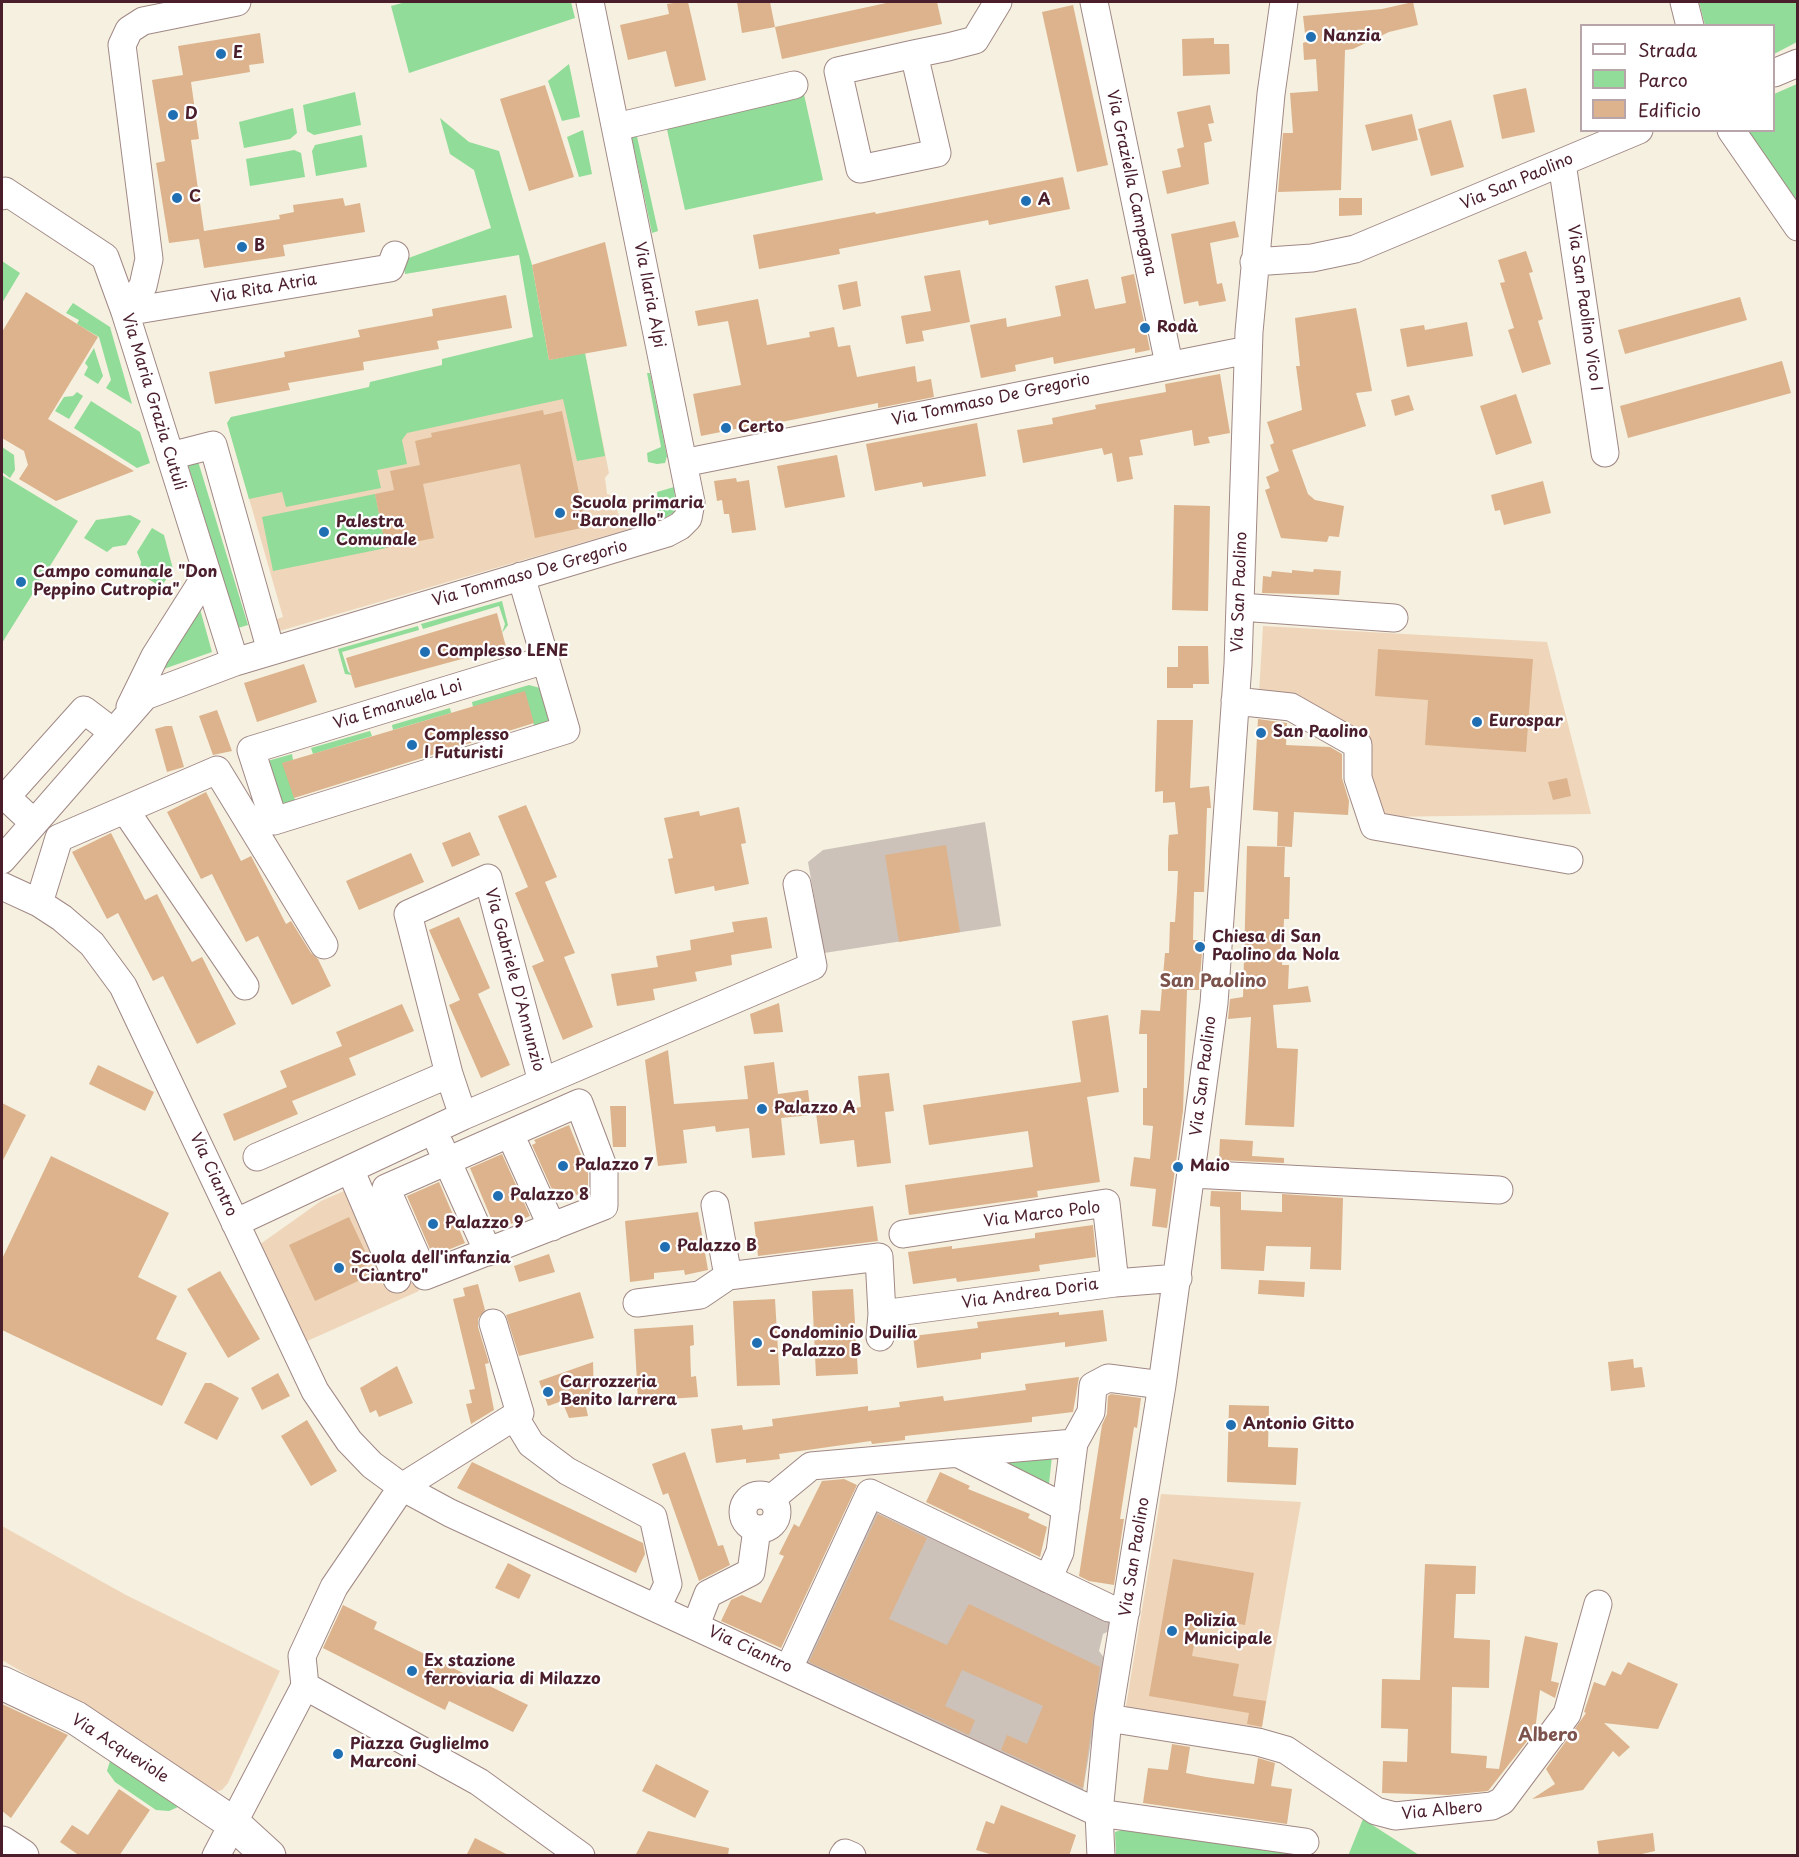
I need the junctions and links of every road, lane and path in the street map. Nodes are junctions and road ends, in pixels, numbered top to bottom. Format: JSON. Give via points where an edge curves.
{"nodes":[{"id":1,"x":237,"y":2,"type":"edge"},
{"id":2,"x":590,"y":2,"type":"edge"},
{"id":3,"x":998,"y":2,"type":"edge"},
{"id":4,"x":1094,"y":2,"type":"edge"},
{"id":5,"x":1284,"y":2,"type":"edge"},
{"id":6,"x":1684,"y":2,"type":"edge"},
{"id":7,"x":1690,"y":24,"type":"edge"},
{"id":8,"x":915,"y":54,"type":"junction"},
{"id":9,"x":1797,"y":63,"type":"edge"},
{"id":10,"x":1775,"y":72,"type":"edge"},
{"id":11,"x":794,"y":85,"type":"dead end"},
{"id":12,"x":616,"y":126,"type":"junction"},
{"id":13,"x":1634,"y":132,"type":"edge"},
{"id":14,"x":1732,"y":132,"type":"edge"},
{"id":15,"x":1562,"y":163,"type":"junction"},
{"id":16,"x":6,"y":194,"type":"edge"},
{"id":17,"x":1797,"y":227,"type":"edge"},
{"id":18,"x":395,"y":255,"type":"dead end"},
{"id":19,"x":1254,"y":262,"type":"junction"},
{"id":20,"x":125,"y":312,"type":"junction"},
{"id":21,"x":1249,"y":341,"type":"junction"},
{"id":22,"x":1167,"y":356,"type":"junction"},
{"id":23,"x":1605,"y":453,"type":"dead end"},
{"id":24,"x":170,"y":456,"type":"junction"},
{"id":25,"x":683,"y":463,"type":"junction"},
{"id":26,"x":207,"y":574,"type":"junction"},
{"id":27,"x":521,"y":576,"type":"junction"},
{"id":28,"x":1239,"y":607,"type":"junction"},
{"id":29,"x":1394,"y":618,"type":"dead end"},
{"id":30,"x":271,"y":651,"type":"junction"},
{"id":31,"x":545,"y":660,"type":"junction"},
{"id":32,"x":235,"y":662,"type":"junction"},
{"id":33,"x":1235,"y":701,"type":"junction"},
{"id":34,"x":119,"y":725,"type":"junction"},
{"id":35,"x":125,"y":810,"type":"junction"},
{"id":36,"x":33,"y":822,"type":"junction"},
{"id":37,"x":2,"y":860,"type":"edge"},
{"id":38,"x":1569,"y":860,"type":"dead end"},
{"id":39,"x":797,"y":884,"type":"dead end"},
{"id":40,"x":2,"y":886,"type":"edge"},
{"id":41,"x":39,"y":903,"type":"junction"},
{"id":42,"x":324,"y":945,"type":"dead end"},
{"id":43,"x":245,"y":986,"type":"dead end"},
{"id":44,"x":449,"y":1074,"type":"junction"},
{"id":45,"x":542,"y":1082,"type":"junction"},
{"id":46,"x":463,"y":1116,"type":"junction"},
{"id":47,"x":433,"y":1130,"type":"junction"},
{"id":48,"x":510,"y":1134,"type":"junction"},
{"id":49,"x":257,"y":1157,"type":"dead end"},
{"id":50,"x":447,"y":1161,"type":"junction"},
{"id":51,"x":350,"y":1169,"type":"junction"},
{"id":52,"x":1192,"y":1174,"type":"junction"},
{"id":53,"x":1499,"y":1190,"type":"dead end"},
{"id":54,"x":715,"y":1205,"type":"dead end"},
{"id":55,"x":235,"y":1223,"type":"junction"},
{"id":56,"x":552,"y":1227,"type":"junction"},
{"id":57,"x":903,"y":1234,"type":"dead end"},
{"id":58,"x":488,"y":1251,"type":"junction"},
{"id":59,"x":737,"y":1275,"type":"junction"},
{"id":60,"x":397,"y":1278,"type":"dead end"},
{"id":61,"x":1178,"y":1278,"type":"junction"},
{"id":62,"x":1115,"y":1283,"type":"junction"},
{"id":63,"x":636,"y":1303,"type":"dead end"},
{"id":64,"x":493,"y":1323,"type":"dead end"},
{"id":65,"x":1162,"y":1385,"type":"junction"},
{"id":66,"x":514,"y":1416,"type":"junction"},
{"id":67,"x":1074,"y":1443,"type":"junction"},
{"id":68,"x":957,"y":1452,"type":"junction"},
{"id":69,"x":402,"y":1487,"type":"junction"},
{"id":70,"x":1066,"y":1508,"type":"junction"},
{"id":71,"x":1048,"y":1579,"type":"junction"},
{"id":72,"x":1598,"y":1605,"type":"dead end"},
{"id":73,"x":657,"y":1607,"type":"junction"},
{"id":74,"x":1126,"y":1611,"type":"junction"},
{"id":75,"x":696,"y":1625,"type":"junction"},
{"id":76,"x":789,"y":1668,"type":"junction"},
{"id":77,"x":2,"y":1683,"type":"edge"},
{"id":78,"x":306,"y":1686,"type":"junction"},
{"id":79,"x":1108,"y":1718,"type":"junction"},
{"id":80,"x":1099,"y":1813,"type":"junction"},
{"id":81,"x":234,"y":1824,"type":"junction"},
{"id":82,"x":1305,"y":1842,"type":"dead end"},
{"id":83,"x":2,"y":1843,"type":"edge"},
{"id":84,"x":22,"y":1856,"type":"edge"},
{"id":85,"x":216,"y":1856,"type":"edge"},
{"id":86,"x":269,"y":1856,"type":"edge"},
{"id":87,"x":581,"y":1856,"type":"edge"},
{"id":88,"x":843,"y":1856,"type":"edge"},
{"id":89,"x":852,"y":1856,"type":"edge"},
{"id":90,"x":1101,"y":1856,"type":"edge"}],
"edges":[{"from":1,"to":20,"type":"street","via":[[143,21],[129,30],[122,45],[149,259],[143,286]]},
{"from":2,"to":12,"type":"street","name":"Via Ilaria Alpi"},
{"from":3,"to":8,"type":"street","via":[[975,40]]},
{"from":4,"to":22,"type":"street","name":"Via Graziella Campagna"},
{"from":5,"to":19,"type":"street","name":"Via San Paolino"},
{"from":6,"to":7,"type":"street"},
{"from":8,"to":8,"type":"street","via":[[838,71],[860,169],[937,153]]},
{"from":9,"to":10,"type":"street"},
{"from":11,"to":12,"type":"street"},
{"from":12,"to":25,"type":"street","name":"Via Ilaria Alpi"},
{"from":13,"to":15,"type":"street","name":"Via San Paolino"},
{"from":14,"to":17,"type":"street"},
{"from":15,"to":19,"type":"street","name":"Via San Paolino","via":[[1355,249],[1312,258]]},
{"from":15,"to":23,"type":"street","name":"Via San Paolino Vico I"},
{"from":16,"to":20,"type":"street","name":"Via Maria Grazia Cutuli","via":[[105,257]]},
{"from":18,"to":20,"type":"street","name":"Via Rita Atria","via":[[390,268]]},
{"from":19,"to":21,"type":"street","name":"Via San Paolino"},
{"from":20,"to":24,"type":"street","name":"Via Maria Grazia Cutuli"},
{"from":21,"to":22,"type":"street","name":"Via Tommaso De Gregorio"},
{"from":21,"to":28,"type":"street","name":"Via San Paolino"},
{"from":22,"to":25,"type":"street","name":"Via Tommaso De Gregorio"},
{"from":24,"to":26,"type":"street","name":"Via Maria Grazia Cutuli"},
{"from":24,"to":30,"type":"street","via":[[213,445]]},
{"from":25,"to":27,"type":"street","name":"Via Tommaso De Gregorio","via":[[690,502],[688,518],[680,526]]},
{"from":26,"to":32,"type":"street","name":"Via Maria Grazia Cutuli"},
{"from":26,"to":34,"type":"street","via":[[155,656]]},
{"from":27,"to":30,"type":"street","name":"Via Tommaso De Gregorio"},
{"from":27,"to":31,"type":"street"},
{"from":28,"to":29,"type":"street"},
{"from":28,"to":33,"type":"street","name":"Via San Paolino"},
{"from":30,"to":32,"type":"street","name":"Via Tommaso De Gregorio"},
{"from":31,"to":31,"type":"street","name":"Via Emanuela Loi","via":[[251,750],[274,821],[566,730]]},
{"from":32,"to":34,"type":"street","name":"Via Tommaso De Gregorio","via":[[145,696]]},
{"from":33,"to":38,"type":"street","via":[[1291,706],[1358,745],[1358,778],[1374,826]]},
{"from":33,"to":52,"type":"street","name":"Via San Paolino","via":[[1220,935]]},
{"from":34,"to":36,"type":"street","name":"Via Tommaso De Gregorio"},
{"from":34,"to":36,"type":"street","via":[[84,710],[6,797]]},
{"from":35,"to":41,"type":"street","via":[[59,838]]},
{"from":35,"to":42,"type":"street","via":[[217,770]]},
{"from":35,"to":43,"type":"street"},
{"from":36,"to":37,"type":"street","name":"Via Tommaso De Gregorio"},
{"from":39,"to":45,"type":"street","name":"Via Gabriele D'Annunzio","via":[[813,966]]},
{"from":40,"to":41,"type":"street","name":"Via Ciantro"},
{"from":41,"to":55,"type":"street","name":"Via Ciantro","via":[[92,944],[123,986]]},
{"from":44,"to":45,"type":"street","name":"Via Gabriele D'Annunzio","via":[[408,914],[488,878]]},
{"from":44,"to":46,"type":"street","name":"Via Gabriele D'Annunzio"},
{"from":44,"to":49,"type":"street"},
{"from":45,"to":46,"type":"street","name":"Via Gabriele D'Annunzio"},
{"from":46,"to":47,"type":"street","name":"Via Gabriele D'Annunzio"},
{"from":47,"to":50,"type":"street"},
{"from":47,"to":51,"type":"street","name":"Via Gabriele D'Annunzio"},
{"from":48,"to":50,"type":"street"},
{"from":48,"to":56,"type":"street"},
{"from":48,"to":56,"type":"street","via":[[579,1103],[604,1169],[604,1206]]},
{"from":50,"to":58,"type":"street"},
{"from":50,"to":58,"type":"street","via":[[386,1188],[424,1276]]},
{"from":51,"to":55,"type":"street","name":"Via Gabriele D'Annunzio"},
{"from":51,"to":60,"type":"street"},
{"from":52,"to":53,"type":"street"},
{"from":52,"to":61,"type":"street","name":"Via San Paolino"},
{"from":54,"to":59,"type":"street"},
{"from":55,"to":69,"type":"street","name":"Via Ciantro","via":[[315,1391],[349,1441],[372,1465]]},
{"from":56,"to":58,"type":"street"},
{"from":57,"to":62,"type":"street","name":"Via Marco Polo","via":[[1106,1203]]},
{"from":59,"to":62,"type":"street","name":"Via Andrea Doria","via":[[879,1257],[881,1326]]},
{"from":59,"to":63,"type":"street","via":[[700,1295]]},
{"from":61,"to":62,"type":"street","name":"Via Andrea Doria"},
{"from":61,"to":65,"type":"street","name":"Via San Paolino"},
{"from":64,"to":66,"type":"street","via":[[520,1413]]},
{"from":65,"to":67,"type":"street","via":[[1108,1378],[1100,1381],[1093,1386],[1091,1412]]},
{"from":65,"to":74,"type":"street","name":"Via San Paolino"},
{"from":66,"to":69,"type":"street"},
{"from":66,"to":73,"type":"street","via":[[531,1444],[567,1471],[653,1517],[668,1584]]},
{"from":67,"to":68,"type":"street"},
{"from":67,"to":70,"type":"street"},
{"from":68,"to":70,"type":"street"},
{"from":68,"to":75,"type":"street","via":[[811,1466],[771,1499],[763,1495],[746,1501],[744,1519],[758,1529],[751,1572],[708,1594]]},
{"from":69,"to":73,"type":"street","name":"Via Ciantro","via":[[450,1513]]},
{"from":69,"to":78,"type":"street","via":[[334,1587],[302,1656]]},
{"from":70,"to":71,"type":"street","via":[[1060,1552]]},
{"from":71,"to":74,"type":"street","via":[[1109,1608]]},
{"from":71,"to":76,"type":"street","via":[[870,1493]]},
{"from":72,"to":79,"type":"street","name":"Via Albero","via":[[1567,1714],[1502,1801],[1492,1806],[1395,1816],[1376,1811],[1286,1750]]},
{"from":73,"to":75,"type":"street","name":"Via Ciantro"},
{"from":74,"to":79,"type":"street","name":"Via San Paolino"},
{"from":75,"to":76,"type":"street","name":"Via Ciantro"},
{"from":76,"to":80,"type":"street","name":"Via Ciantro"},
{"from":77,"to":81,"type":"main road","name":"Via Acqueviole","via":[[76,1718]]},
{"from":78,"to":81,"type":"street"},
{"from":78,"to":87,"type":"street","via":[[479,1782]]},
{"from":79,"to":80,"type":"street","name":"Via San Paolino"},
{"from":80,"to":82,"type":"street","name":"Via Ciantro"},
{"from":80,"to":90,"type":"street","name":"Via San Paolino"},
{"from":81,"to":85,"type":"street"},
{"from":81,"to":86,"type":"main road","name":"Via Acqueviole"},
{"from":83,"to":84,"type":"main road"},
{"from":88,"to":89,"type":"street"}]}
